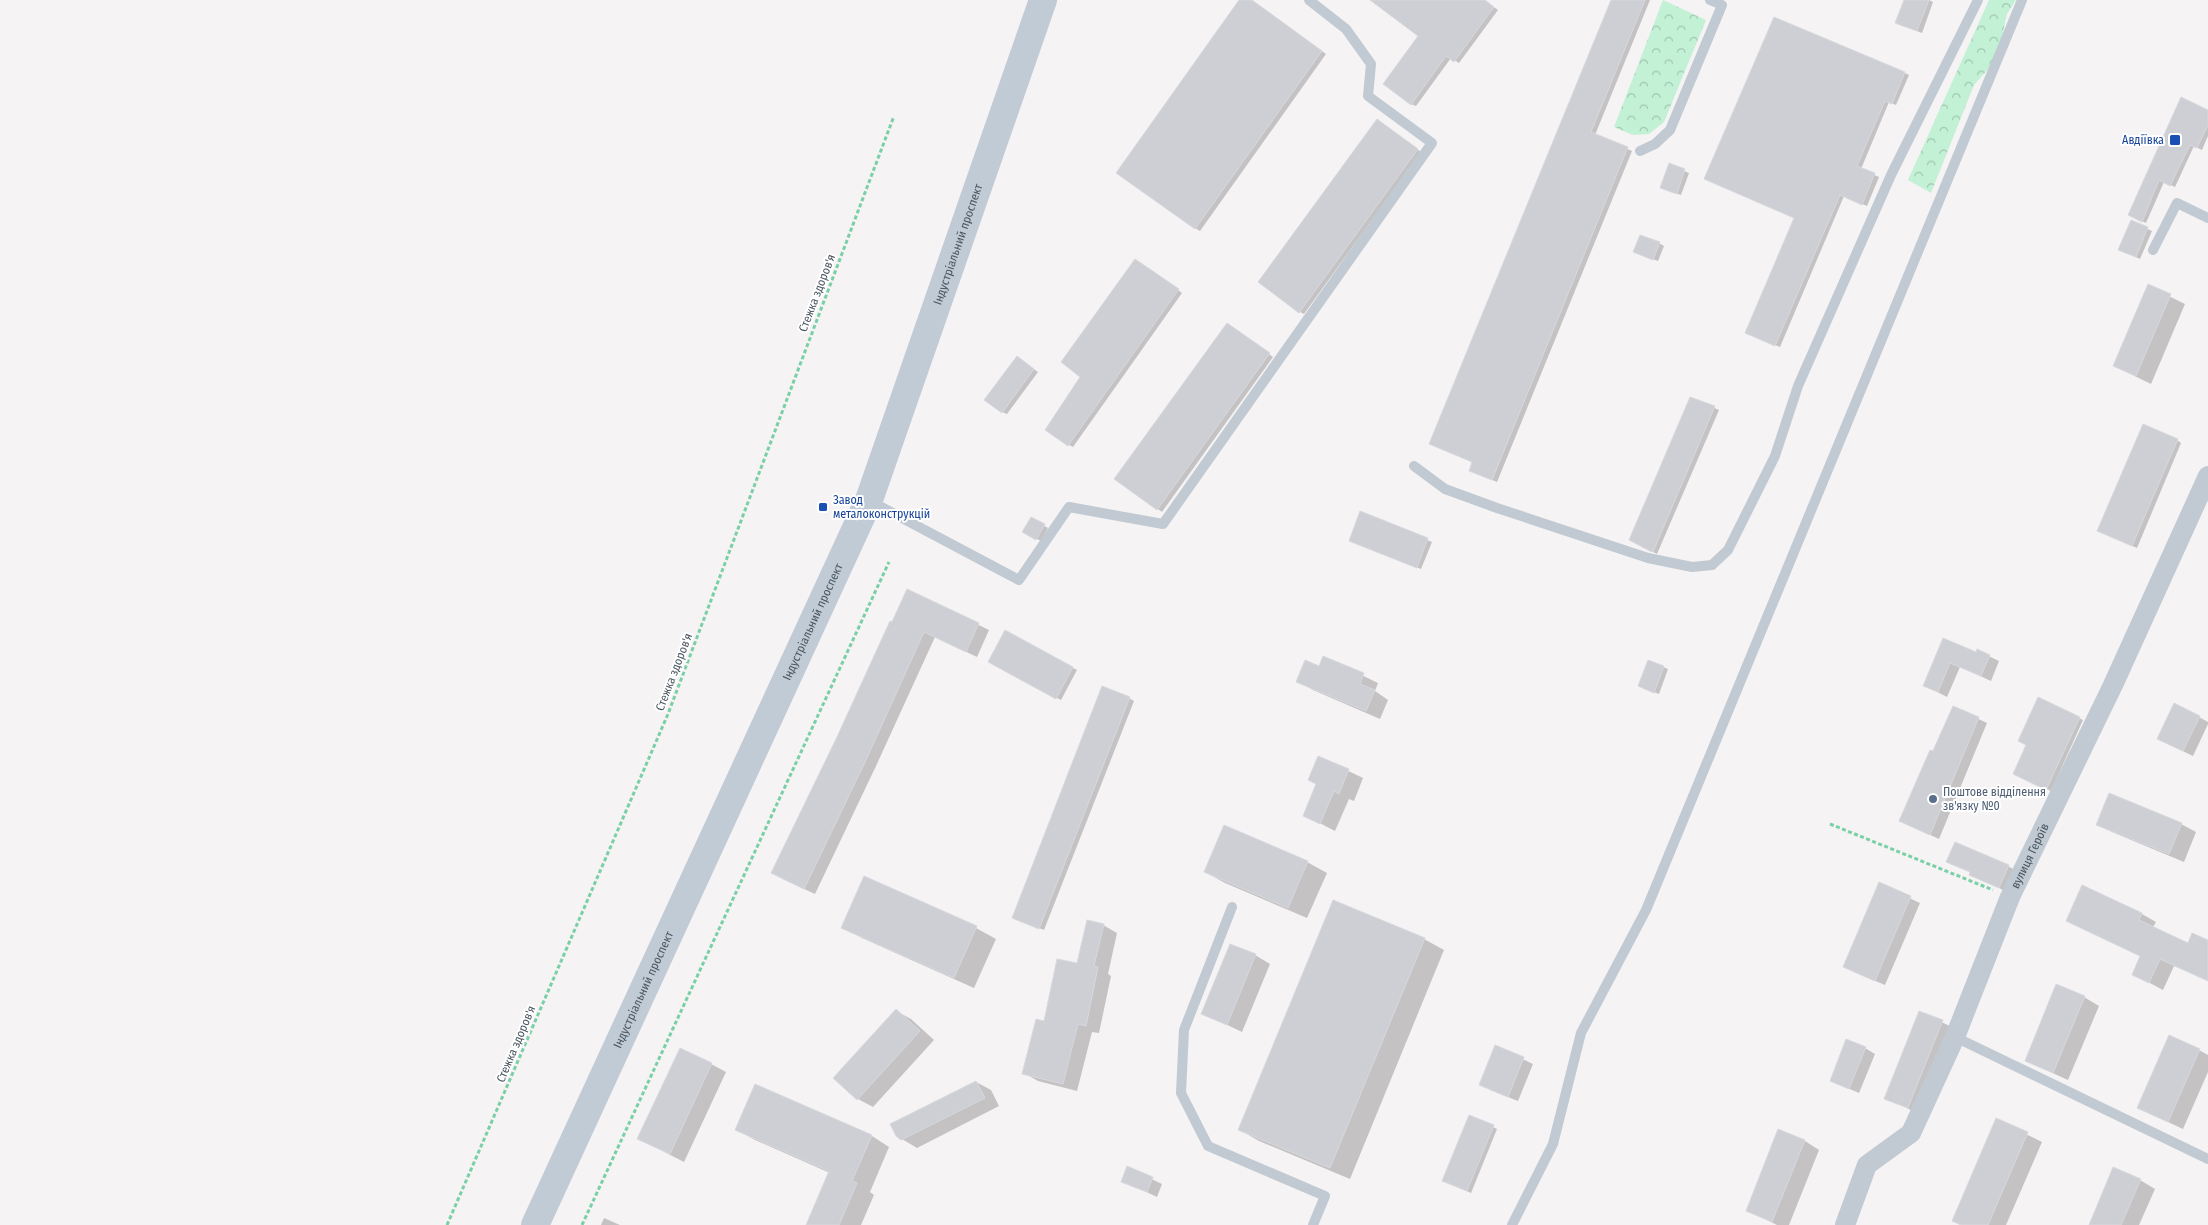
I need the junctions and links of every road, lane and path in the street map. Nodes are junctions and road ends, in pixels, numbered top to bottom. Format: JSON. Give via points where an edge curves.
{"nodes":[{"id":1,"x":1043,"y":0,"type":"edge"},
{"id":2,"x":1308,"y":0,"type":"edge"},
{"id":3,"x":1710,"y":0,"type":"edge"},
{"id":4,"x":1978,"y":0,"type":"edge"},
{"id":5,"x":2022,"y":0,"type":"edge"},
{"id":6,"x":894,"y":116,"type":"dead end"},
{"id":7,"x":1640,"y":151,"type":"dead end"},
{"id":8,"x":2207,"y":216,"type":"edge"},
{"id":9,"x":2154,"y":250,"type":"dead end"},
{"id":10,"x":1414,"y":466,"type":"dead end"},
{"id":11,"x":2208,"y":476,"type":"edge"},
{"id":12,"x":869,"y":500,"type":"junction"},
{"id":13,"x":889,"y":562,"type":"dead end"},
{"id":14,"x":1830,"y":824,"type":"dead end"},
{"id":15,"x":2010,"y":897,"type":"junction"},
{"id":16,"x":1232,"y":907,"type":"dead end"},
{"id":17,"x":1956,"y":1037,"type":"junction"},
{"id":18,"x":2208,"y":1159,"type":"edge"},
{"id":19,"x":448,"y":1225,"type":"edge"},
{"id":20,"x":535,"y":1225,"type":"edge"},
{"id":21,"x":582,"y":1225,"type":"edge"},
{"id":22,"x":1313,"y":1225,"type":"edge"},
{"id":23,"x":1512,"y":1225,"type":"edge"},
{"id":24,"x":1845,"y":1225,"type":"edge"}],
"edges":[{"from":1,"to":12,"type":"street","name":"Індустріальний проспект"},
{"from":2,"to":12,"type":"lane","via":[[1346,29],[1371,64],[1368,96],[1432,143],[1163,524],[1069,507],[1019,580]]},
{"from":3,"to":7,"type":"lane","via":[[1722,5],[1670,130],[1655,144]]},
{"from":4,"to":10,"type":"lane","via":[[1891,174],[1798,386],[1775,456],[1728,550],[1712,565],[1692,567],[1648,558],[1496,508],[1445,489]]},
{"from":5,"to":23,"type":"lane","via":[[1646,910],[1581,1034],[1552,1144]]},
{"from":6,"to":19,"type":"path","name":"Стежка здоров'я","via":[[668,714]]},
{"from":8,"to":9,"type":"lane","via":[[2178,203]]},
{"from":11,"to":15,"type":"street","name":"вулиця Героїв","via":[[2113,685]]},
{"from":12,"to":20,"type":"street","name":"Індустріальний проспект"},
{"from":13,"to":21,"type":"path"},
{"from":14,"to":15,"type":"path"},
{"from":15,"to":17,"type":"street","name":"вулиця Героїв"},
{"from":16,"to":22,"type":"lane","via":[[1184,1030],[1181,1093],[1208,1146],[1325,1196]]},
{"from":17,"to":18,"type":"lane"},
{"from":17,"to":24,"type":"street","name":"вулиця Героїв","via":[[1911,1132],[1867,1165]]}]}
